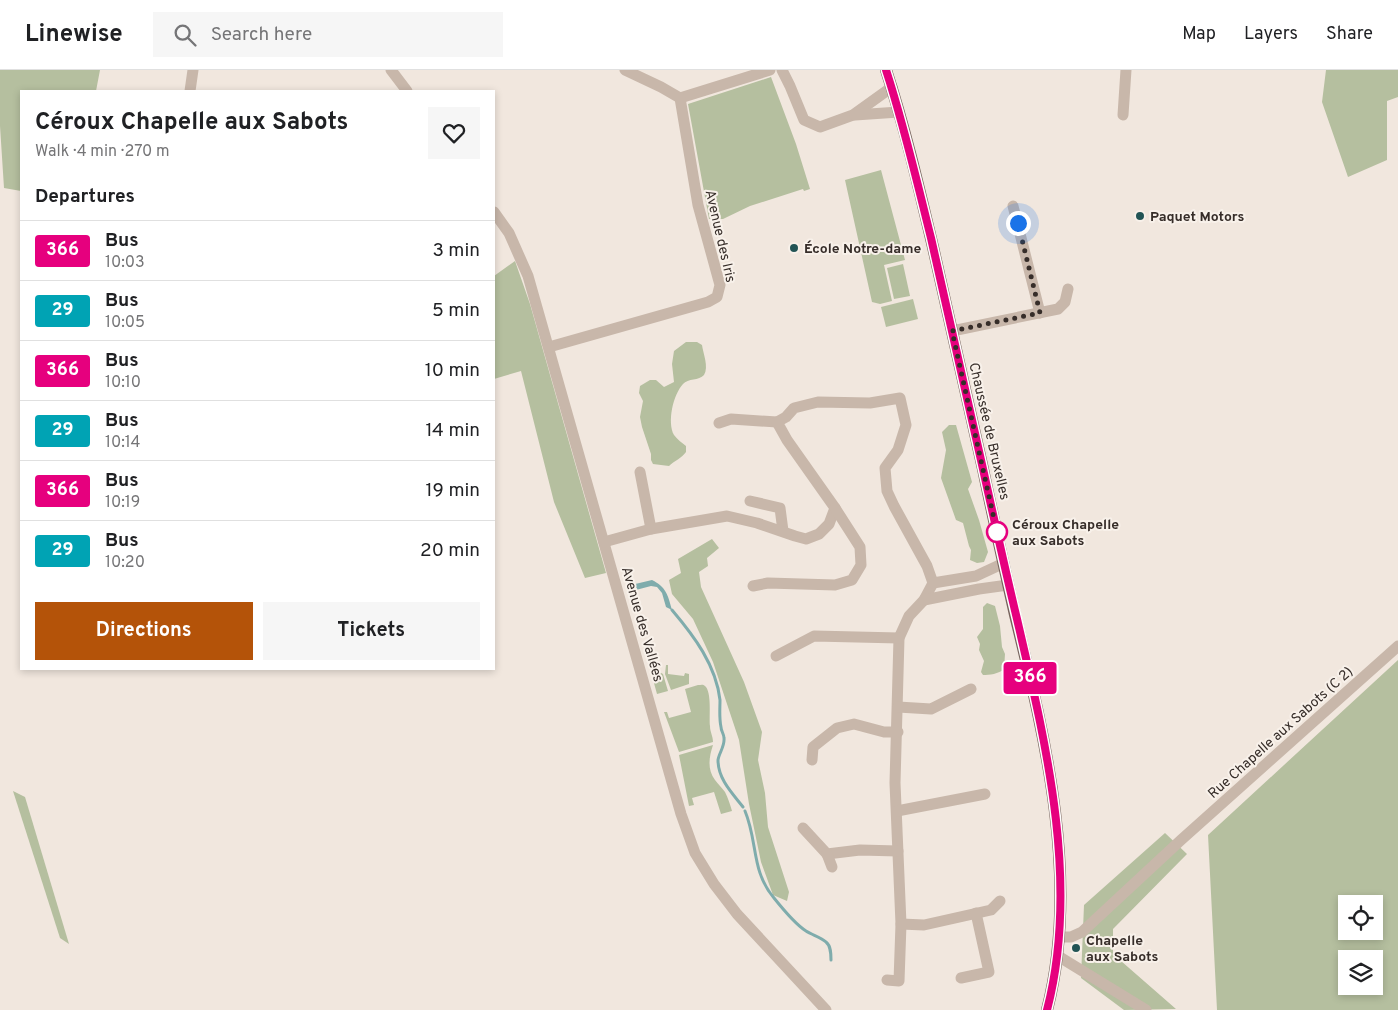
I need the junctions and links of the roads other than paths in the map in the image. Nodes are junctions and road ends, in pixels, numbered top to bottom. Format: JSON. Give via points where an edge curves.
{"nodes":[{"id":1,"x":193,"y":70,"type":"edge"},
{"id":2,"x":391,"y":70,"type":"edge"},
{"id":3,"x":626,"y":70,"type":"edge"},
{"id":4,"x":770,"y":70,"type":"edge"},
{"id":5,"x":782,"y":70,"type":"edge"},
{"id":6,"x":886,"y":70,"type":"edge"},
{"id":7,"x":1126,"y":70,"type":"edge"},
{"id":8,"x":892,"y":87,"type":"junction"},
{"id":9,"x":190,"y":90,"type":"edge"},
{"id":10,"x":406,"y":90,"type":"edge"},
{"id":11,"x":680,"y":98,"type":"junction"},
{"id":12,"x":899,"y":112,"type":"junction"},
{"id":13,"x":853,"y":115,"type":"junction"},
{"id":14,"x":1123,"y":115,"type":"dead end"},
{"id":15,"x":1013,"y":206,"type":"dead end"},
{"id":16,"x":495,"y":213,"type":"edge"},
{"id":17,"x":1068,"y":289,"type":"dead end"},
{"id":18,"x":1040,"y":313,"type":"junction"},
{"id":19,"x":952,"y":331,"type":"junction"},
{"id":20,"x":549,"y":347,"type":"junction"},
{"id":21,"x":719,"y":422,"type":"dead end"},
{"id":22,"x":777,"y":422,"type":"junction"},
{"id":23,"x":640,"y":472,"type":"dead end"},
{"id":24,"x":750,"y":501,"type":"dead end"},
{"id":25,"x":834,"y":508,"type":"junction"},
{"id":26,"x":651,"y":529,"type":"junction"},
{"id":27,"x":783,"y":531,"type":"junction"},
{"id":28,"x":604,"y":542,"type":"junction"},
{"id":29,"x":1004,"y":563,"type":"junction"},
{"id":30,"x":933,"y":583,"type":"junction"},
{"id":31,"x":1008,"y":585,"type":"junction"},
{"id":32,"x":753,"y":586,"type":"dead end"},
{"id":33,"x":924,"y":600,"type":"junction"},
{"id":34,"x":899,"y":638,"type":"junction"},
{"id":35,"x":1398,"y":646,"type":"edge"},
{"id":36,"x":776,"y":656,"type":"dead end"},
{"id":37,"x":971,"y":689,"type":"dead end"},
{"id":38,"x":898,"y":707,"type":"junction"},
{"id":39,"x":898,"y":732,"type":"junction"},
{"id":40,"x":812,"y":760,"type":"dead end"},
{"id":41,"x":985,"y":794,"type":"dead end"},
{"id":42,"x":897,"y":811,"type":"junction"},
{"id":43,"x":803,"y":828,"type":"dead end"},
{"id":44,"x":898,"y":851,"type":"junction"},
{"id":45,"x":827,"y":854,"type":"junction"},
{"id":46,"x":832,"y":867,"type":"dead end"},
{"id":47,"x":1000,"y":901,"type":"dead end"},
{"id":48,"x":976,"y":913,"type":"junction"},
{"id":49,"x":901,"y":924,"type":"junction"},
{"id":50,"x":1060,"y":937,"type":"junction"},
{"id":51,"x":1058,"y":956,"type":"junction"},
{"id":52,"x":961,"y":978,"type":"dead end"},
{"id":53,"x":887,"y":980,"type":"dead end"},
{"id":54,"x":826,"y":1010,"type":"edge"},
{"id":55,"x":1047,"y":1010,"type":"edge"},
{"id":56,"x":1146,"y":1010,"type":"edge"}],
"edges":[{"from":1,"to":9,"type":"street"},
{"from":2,"to":10,"type":"street"},
{"from":3,"to":11,"type":"street"},
{"from":4,"to":11,"type":"street"},
{"from":5,"to":13,"type":"street","via":[[804,120],[820,127]]},
{"from":6,"to":8,"type":"main road","name":"Chaussée de Bruxelles"},
{"from":7,"to":14,"type":"street"},
{"from":8,"to":12,"type":"main road","name":"Chaussée de Bruxelles"},
{"from":8,"to":13,"type":"street"},
{"from":11,"to":20,"type":"street","name":"Avenue des Iris","via":[[698,205],[720,285],[717,297]]},
{"from":12,"to":13,"type":"street"},
{"from":12,"to":19,"type":"main road","name":"Chaussée de Bruxelles"},
{"from":15,"to":18,"type":"street"},
{"from":16,"to":20,"type":"street","name":"Avenue des Vallées","via":[[509,233],[528,276]]},
{"from":17,"to":18,"type":"street","via":[[1065,302],[1058,309]]},
{"from":18,"to":19,"type":"street"},
{"from":19,"to":29,"type":"main road","name":"Chaussée de Bruxelles"},
{"from":20,"to":28,"type":"street","name":"Avenue des Vallées"},
{"from":21,"to":22,"type":"street","via":[[731,419]]},
{"from":22,"to":25,"type":"street"},
{"from":22,"to":30,"type":"street","via":[[794,408],[818,402],[870,402],[900,398],[906,425],[898,450],[886,468],[887,491]]},
{"from":23,"to":26,"type":"street"},
{"from":24,"to":27,"type":"street","via":[[780,508]]},
{"from":25,"to":27,"type":"street","via":[[829,524],[818,534],[806,539]]},
{"from":25,"to":32,"type":"street","via":[[860,547],[861,565],[852,580],[835,585],[768,583]]},
{"from":26,"to":27,"type":"street","via":[[727,516]]},
{"from":26,"to":28,"type":"street"},
{"from":28,"to":54,"type":"street","name":"Avenue des Vallées","via":[[695,854],[738,914]]},
{"from":29,"to":30,"type":"street","via":[[976,576]]},
{"from":29,"to":31,"type":"main road","name":"Chaussée de Bruxelles"},
{"from":30,"to":33,"type":"street"},
{"from":31,"to":33,"type":"street"},
{"from":31,"to":50,"type":"main road","name":"Chaussée de Bruxelles","via":[[1050,775],[1061,869]]},
{"from":33,"to":34,"type":"street","via":[[909,616]]},
{"from":34,"to":36,"type":"street","via":[[814,636]]},
{"from":34,"to":38,"type":"street"},
{"from":35,"to":50,"type":"street","name":"Rue Chapelle aux Sabots (C 2)","via":[[1082,932]]},
{"from":37,"to":38,"type":"street","via":[[931,709]]},
{"from":38,"to":39,"type":"street"},
{"from":39,"to":40,"type":"street","via":[[884,732],[854,724],[837,728],[814,747]]},
{"from":39,"to":42,"type":"street"},
{"from":41,"to":42,"type":"street"},
{"from":42,"to":44,"type":"street"},
{"from":43,"to":45,"type":"street"},
{"from":44,"to":45,"type":"street","via":[[860,850]]},
{"from":44,"to":49,"type":"street"},
{"from":45,"to":46,"type":"street"},
{"from":47,"to":48,"type":"street","via":[[991,910]]},
{"from":48,"to":49,"type":"street","via":[[924,925]]},
{"from":48,"to":52,"type":"street","via":[[989,972]]},
{"from":49,"to":53,"type":"street","via":[[899,981]]},
{"from":50,"to":51,"type":"main road","name":"Chaussée de Bruxelles"},
{"from":51,"to":55,"type":"main road","name":"Chaussée de Bruxelles"},
{"from":51,"to":56,"type":"street"}]}
